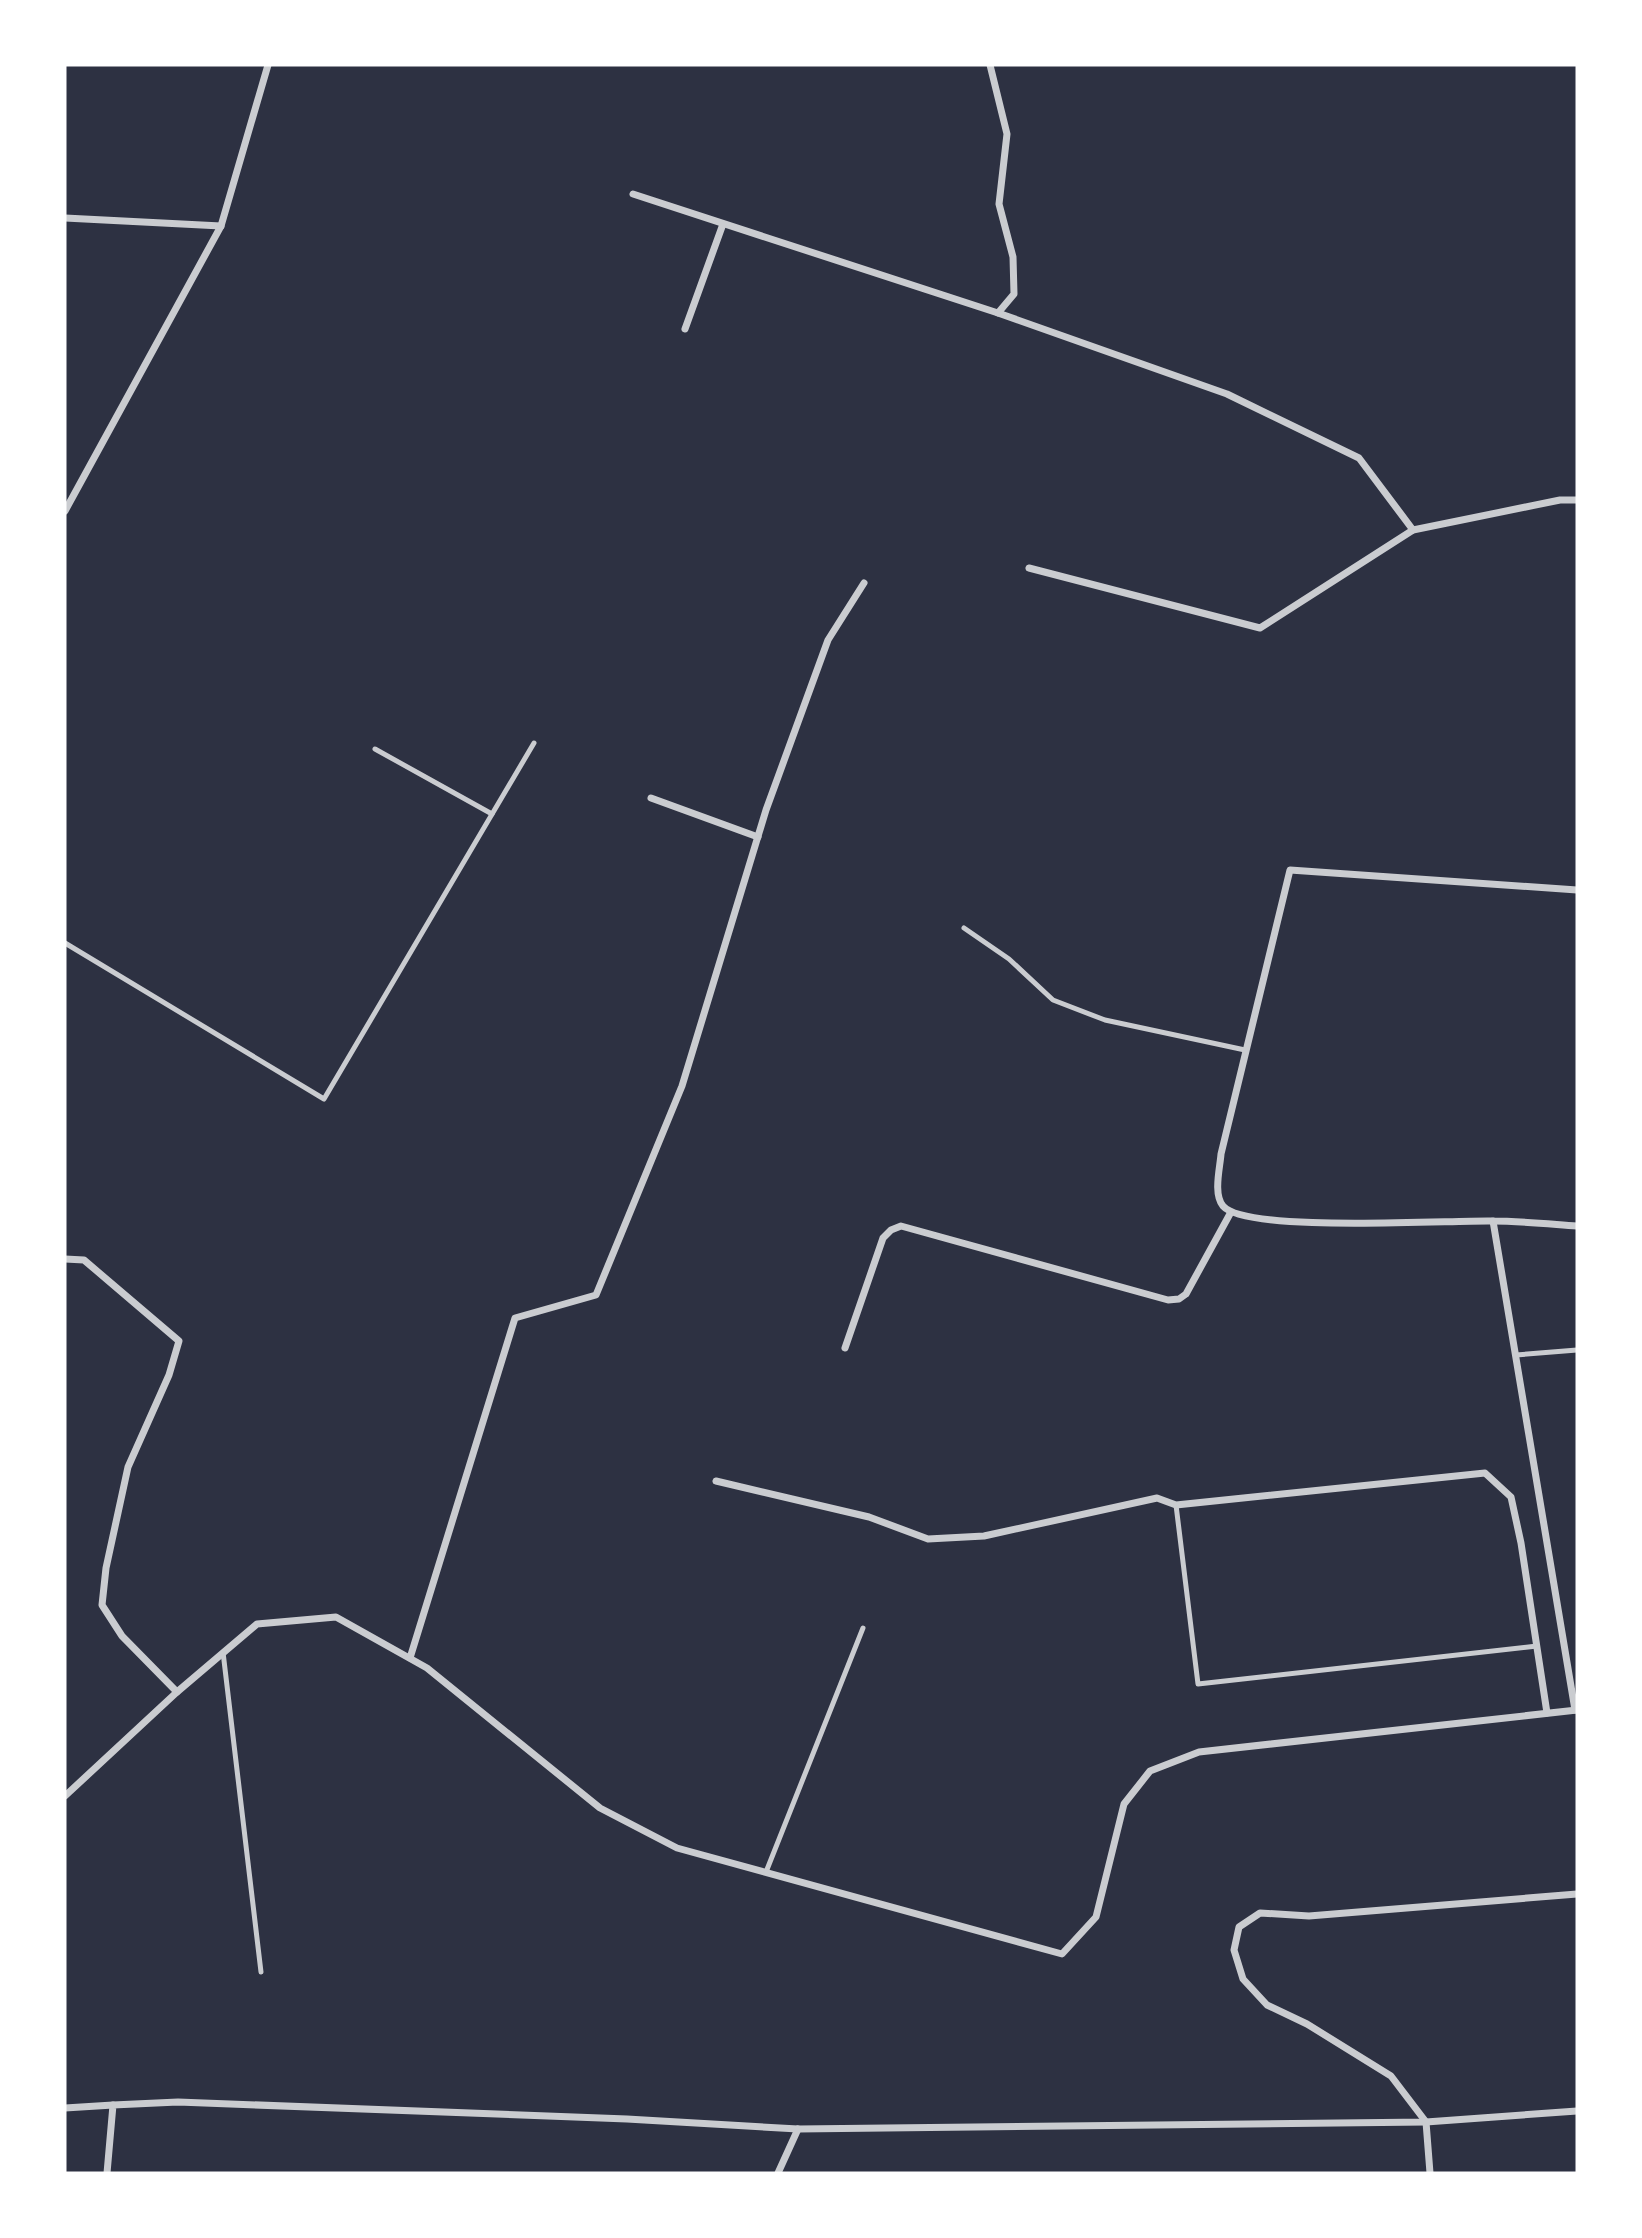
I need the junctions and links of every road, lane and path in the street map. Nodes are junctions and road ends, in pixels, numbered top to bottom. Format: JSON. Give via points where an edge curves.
{"nodes":[{"id":1,"x":268,"y":65,"type":"edge"},
{"id":2,"x":990,"y":65,"type":"edge"},
{"id":3,"x":633,"y":194,"type":"dead end"},
{"id":4,"x":65,"y":218,"type":"edge"},
{"id":5,"x":723,"y":224,"type":"junction"},
{"id":6,"x":221,"y":226,"type":"junction"},
{"id":7,"x":998,"y":313,"type":"junction"},
{"id":8,"x":685,"y":330,"type":"dead end"},
{"id":9,"x":1577,"y":500,"type":"edge"},
{"id":10,"x":65,"y":511,"type":"edge"},
{"id":11,"x":1413,"y":530,"type":"junction"},
{"id":12,"x":1030,"y":568,"type":"dead end"},
{"id":13,"x":864,"y":583,"type":"dead end"},
{"id":14,"x":534,"y":743,"type":"dead end"},
{"id":15,"x":375,"y":749,"type":"dead end"},
{"id":16,"x":651,"y":798,"type":"dead end"},
{"id":17,"x":492,"y":814,"type":"junction"},
{"id":18,"x":758,"y":837,"type":"junction"},
{"id":19,"x":1577,"y":890,"type":"edge"},
{"id":20,"x":964,"y":928,"type":"dead end"},
{"id":21,"x":65,"y":943,"type":"edge"},
{"id":22,"x":1245,"y":1051,"type":"junction"},
{"id":23,"x":1230,"y":1212,"type":"junction"},
{"id":24,"x":1493,"y":1221,"type":"junction"},
{"id":25,"x":1577,"y":1226,"type":"edge"},
{"id":26,"x":65,"y":1259,"type":"edge"},
{"id":27,"x":845,"y":1348,"type":"dead end"},
{"id":28,"x":1577,"y":1350,"type":"edge"},
{"id":29,"x":1516,"y":1355,"type":"junction"},
{"id":30,"x":716,"y":1481,"type":"dead end"},
{"id":31,"x":1176,"y":1505,"type":"junction"},
{"id":32,"x":863,"y":1628,"type":"dead end"},
{"id":33,"x":1537,"y":1647,"type":"junction"},
{"id":34,"x":223,"y":1652,"type":"junction"},
{"id":35,"x":410,"y":1658,"type":"junction"},
{"id":36,"x":1573,"y":1675,"type":"edge"},
{"id":37,"x":177,"y":1692,"type":"junction"},
{"id":38,"x":1576,"y":1710,"type":"edge"},
{"id":39,"x":1548,"y":1713,"type":"junction"},
{"id":40,"x":65,"y":1796,"type":"edge"},
{"id":41,"x":766,"y":1872,"type":"junction"},
{"id":42,"x":1577,"y":1894,"type":"edge"},
{"id":43,"x":261,"y":1972,"type":"dead end"},
{"id":44,"x":113,"y":2105,"type":"junction"},
{"id":45,"x":65,"y":2108,"type":"edge"},
{"id":46,"x":1577,"y":2111,"type":"edge"},
{"id":47,"x":1426,"y":2122,"type":"junction"},
{"id":48,"x":797,"y":2129,"type":"junction"},
{"id":49,"x":107,"y":2173,"type":"edge"},
{"id":50,"x":778,"y":2173,"type":"edge"},
{"id":51,"x":1430,"y":2173,"type":"edge"}],
"edges":[{"from":1,"to":6,"type":"street"},
{"from":2,"to":7,"type":"street","via":[[1007,134],[999,204],[1014,270],[1014,294]]},
{"from":3,"to":5,"type":"street"},
{"from":4,"to":6,"type":"street"},
{"from":5,"to":7,"type":"street"},
{"from":5,"to":8,"type":"street"},
{"from":6,"to":10,"type":"street"},
{"from":7,"to":11,"type":"street","via":[[1227,394],[1359,458]]},
{"from":9,"to":11,"type":"street"},
{"from":11,"to":12,"type":"street","via":[[1260,628]]},
{"from":13,"to":18,"type":"street","via":[[828,640]]},
{"from":14,"to":17,"type":"lane"},
{"from":15,"to":17,"type":"lane"},
{"from":16,"to":18,"type":"street"},
{"from":17,"to":21,"type":"lane","via":[[324,1099]]},
{"from":18,"to":35,"type":"street","via":[[682,1086],[596,1295],[515,1318]]},
{"from":19,"to":22,"type":"street","via":[[1290,870]]},
{"from":20,"to":22,"type":"lane","via":[[1009,959],[1054,1000],[1105,1020]]},
{"from":22,"to":23,"type":"street","via":[[1221,1154],[1218,1196]]},
{"from":23,"to":24,"type":"street","via":[[1261,1219],[1346,1223]]},
{"from":23,"to":27,"type":"street","via":[[1186,1294],[1168,1300],[901,1226],[883,1238]]},
{"from":24,"to":25,"type":"street"},
{"from":24,"to":29,"type":"street"},
{"from":26,"to":37,"type":"street","via":[[84,1260],[179,1341],[169,1375],[128,1466],[102,1605],[122,1636]]},
{"from":28,"to":29,"type":"lane"},
{"from":29,"to":36,"type":"street"},
{"from":30,"to":31,"type":"street","via":[[869,1517],[928,1539],[984,1536],[1157,1498]]},
{"from":31,"to":33,"type":"street","via":[[1485,1473],[1511,1497]]},
{"from":31,"to":33,"type":"lane","via":[[1198,1684]]},
{"from":32,"to":41,"type":"lane"},
{"from":33,"to":39,"type":"street"},
{"from":34,"to":35,"type":"street","via":[[257,1623],[336,1617]]},
{"from":34,"to":37,"type":"street"},
{"from":34,"to":43,"type":"lane"},
{"from":35,"to":41,"type":"street","via":[[600,1808],[677,1848]]},
{"from":36,"to":38,"type":"street"},
{"from":37,"to":40,"type":"street"},
{"from":38,"to":39,"type":"street"},
{"from":39,"to":41,"type":"street","via":[[1199,1752],[1150,1771],[1124,1804],[1096,1917],[1062,1954]]},
{"from":42,"to":47,"type":"street","via":[[1309,1916],[1260,1913],[1240,1927],[1234,1950],[1243,1979],[1267,2005],[1391,2076]]},
{"from":44,"to":45,"type":"street"},
{"from":44,"to":48,"type":"street","via":[[178,2102]]},
{"from":44,"to":49,"type":"street"},
{"from":46,"to":47,"type":"street"},
{"from":47,"to":48,"type":"street"},
{"from":47,"to":51,"type":"street"},
{"from":48,"to":50,"type":"street"}]}
